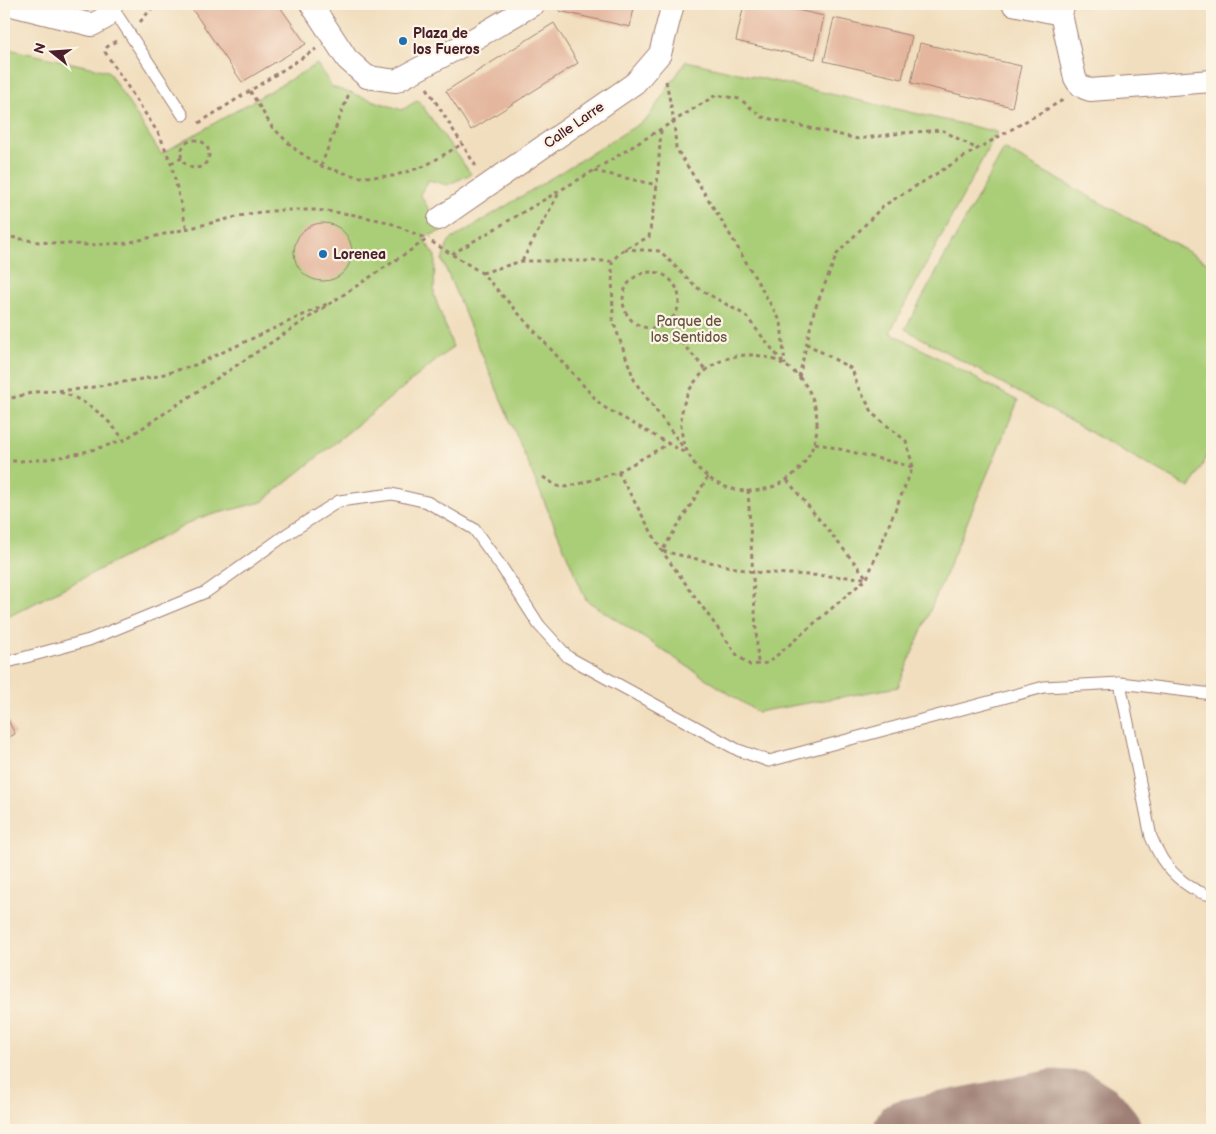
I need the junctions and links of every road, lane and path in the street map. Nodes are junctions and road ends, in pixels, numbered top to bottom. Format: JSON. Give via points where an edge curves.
{"nodes":[{"id":1,"x":8,"y":4,"type":"edge"},
{"id":2,"x":146,"y":4,"type":"edge"},
{"id":3,"x":158,"y":4,"type":"edge"},
{"id":4,"x":311,"y":4,"type":"edge"},
{"id":5,"x":534,"y":4,"type":"edge"},
{"id":6,"x":673,"y":4,"type":"edge"},
{"id":7,"x":1014,"y":4,"type":"edge"},
{"id":8,"x":112,"y":5,"type":"edge"},
{"id":9,"x":152,"y":8,"type":"junction"},
{"id":10,"x":1062,"y":9,"type":"edge"},
{"id":11,"x":130,"y":33,"type":"junction"},
{"id":12,"x":334,"y":38,"type":"junction"},
{"id":13,"x":660,"y":54,"type":"junction"},
{"id":14,"x":358,"y":70,"type":"junction"},
{"id":15,"x":416,"y":71,"type":"junction"},
{"id":16,"x":1212,"y":81,"type":"edge"},
{"id":17,"x":1080,"y":86,"type":"junction"},
{"id":18,"x":250,"y":90,"type":"junction"},
{"id":19,"x":183,"y":115,"type":"joint"},
{"id":20,"x":674,"y":121,"type":"junction"},
{"id":21,"x":661,"y":129,"type":"junction"},
{"id":22,"x":462,"y":144,"type":"junction"},
{"id":23,"x":977,"y":149,"type":"junction"},
{"id":24,"x":182,"y":158,"type":"junction"},
{"id":25,"x":171,"y":163,"type":"junction"},
{"id":26,"x":321,"y":166,"type":"junction"},
{"id":27,"x":593,"y":171,"type":"junction"},
{"id":28,"x":656,"y":185,"type":"junction"},
{"id":29,"x":488,"y":186,"type":"junction"},
{"id":30,"x":561,"y":190,"type":"junction"},
{"id":31,"x":440,"y":219,"type":"joint"},
{"id":32,"x":187,"y":230,"type":"junction"},
{"id":33,"x":4,"y":236,"type":"edge"},
{"id":34,"x":428,"y":239,"type":"junction"},
{"id":35,"x":624,"y":249,"type":"junction"},
{"id":36,"x":452,"y":254,"type":"junction"},
{"id":37,"x":522,"y":261,"type":"junction"},
{"id":38,"x":612,"y":261,"type":"junction"},
{"id":39,"x":482,"y":273,"type":"junction"},
{"id":40,"x":340,"y":297,"type":"junction"},
{"id":41,"x":666,"y":324,"type":"junction"},
{"id":42,"x":807,"y":344,"type":"junction"},
{"id":43,"x":785,"y":365,"type":"junction"},
{"id":44,"x":706,"y":370,"type":"junction"},
{"id":45,"x":799,"y":377,"type":"junction"},
{"id":46,"x":57,"y":391,"type":"junction"},
{"id":47,"x":4,"y":400,"type":"edge"},
{"id":48,"x":124,"y":440,"type":"junction"},
{"id":49,"x":669,"y":443,"type":"junction"},
{"id":50,"x":815,"y":443,"type":"junction"},
{"id":51,"x":687,"y":454,"type":"junction"},
{"id":52,"x":4,"y":461,"type":"edge"},
{"id":53,"x":913,"y":467,"type":"junction"},
{"id":54,"x":618,"y":472,"type":"junction"},
{"id":55,"x":543,"y":477,"type":"dead end"},
{"id":56,"x":708,"y":477,"type":"junction"},
{"id":57,"x":788,"y":480,"type":"junction"},
{"id":58,"x":748,"y":490,"type":"junction"},
{"id":59,"x":662,"y":551,"type":"junction"},
{"id":60,"x":753,"y":572,"type":"junction"},
{"id":61,"x":867,"y":578,"type":"junction"},
{"id":62,"x":4,"y":664,"type":"edge"},
{"id":63,"x":758,"y":664,"type":"junction"},
{"id":64,"x":1120,"y":683,"type":"junction"},
{"id":65,"x":1212,"y":694,"type":"edge"},
{"id":66,"x":1212,"y":896,"type":"edge"}],
"edges":[{"from":1,"to":8,"type":"street","via":[[92,25],[105,18]]},
{"from":2,"to":9,"type":"path"},
{"from":3,"to":9,"type":"path"},
{"from":4,"to":12,"type":"street"},
{"from":5,"to":15,"type":"street"},
{"from":6,"to":13,"type":"street","name":"Calle Larre"},
{"from":7,"to":10,"type":"street"},
{"from":8,"to":11,"type":"lane"},
{"from":9,"to":11,"type":"path"},
{"from":10,"to":17,"type":"street","via":[[1075,78]]},
{"from":11,"to":19,"type":"lane"},
{"from":11,"to":25,"type":"path","via":[[107,47],[105,52],[160,136]]},
{"from":12,"to":14,"type":"street"},
{"from":12,"to":18,"type":"path"},
{"from":13,"to":20,"type":"path"},
{"from":13,"to":29,"type":"street","name":"Calle Larre","via":[[635,83]]},
{"from":14,"to":15,"type":"street","via":[[367,77],[396,81]]},
{"from":14,"to":26,"type":"path"},
{"from":15,"to":22,"type":"path"},
{"from":16,"to":17,"type":"street","via":[[1090,90]]},
{"from":17,"to":23,"type":"path","via":[[1059,104]]},
{"from":18,"to":19,"type":"path","via":[[190,128]]},
{"from":18,"to":26,"type":"path","via":[[272,127],[296,150]]},
{"from":20,"to":21,"type":"path"},
{"from":20,"to":23,"type":"path","via":[[716,95],[740,99],[762,117],[858,139],[942,130]]},
{"from":20,"to":43,"type":"path","via":[[676,148],[726,226],[781,322]]},
{"from":21,"to":27,"type":"path"},
{"from":21,"to":28,"type":"path"},
{"from":22,"to":26,"type":"path","via":[[426,166],[393,176],[358,177]]},
{"from":22,"to":29,"type":"path"},
{"from":23,"to":42,"type":"path","via":[[883,206],[837,254],[814,312]]},
{"from":24,"to":24,"type":"path","via":[[182,148],[190,141],[201,141],[208,149],[208,160],[200,167],[189,167]]},
{"from":24,"to":25,"type":"path"},
{"from":25,"to":32,"type":"path"},
{"from":27,"to":28,"type":"path"},
{"from":27,"to":30,"type":"path"},
{"from":28,"to":35,"type":"path","via":[[649,237]]},
{"from":29,"to":31,"type":"street","name":"Calle Larre"},
{"from":30,"to":36,"type":"path"},
{"from":30,"to":37,"type":"path"},
{"from":31,"to":34,"type":"path","via":[[441,231]]},
{"from":32,"to":33,"type":"path","via":[[127,243],[89,245]]},
{"from":32,"to":34,"type":"path","via":[[253,213],[316,210],[388,222]]},
{"from":34,"to":36,"type":"path"},
{"from":34,"to":40,"type":"path"},
{"from":35,"to":38,"type":"path"},
{"from":35,"to":43,"type":"path","via":[[660,251],[696,288],[745,315]]},
{"from":36,"to":39,"type":"path"},
{"from":37,"to":38,"type":"path"},
{"from":37,"to":39,"type":"path"},
{"from":38,"to":51,"type":"path","via":[[613,322],[635,382]]},
{"from":39,"to":49,"type":"path","via":[[602,406]]},
{"from":40,"to":46,"type":"path","via":[[196,365],[154,377]]},
{"from":40,"to":48,"type":"path"},
{"from":41,"to":41,"type":"path","via":[[678,310],[678,291],[673,282],[657,272],[639,275],[626,287],[624,305],[627,313],[632,320],[648,328]]},
{"from":41,"to":44,"type":"path"},
{"from":42,"to":45,"type":"path"},
{"from":42,"to":53,"type":"path","via":[[852,369],[874,415],[906,441]]},
{"from":43,"to":44,"type":"path","via":[[766,356],[744,355],[724,359]]},
{"from":43,"to":45,"type":"path"},
{"from":44,"to":51,"type":"path","via":[[690,387],[682,409],[681,432]]},
{"from":45,"to":50,"type":"path","via":[[814,404],[817,419]]},
{"from":46,"to":47,"type":"path","via":[[35,392]]},
{"from":46,"to":48,"type":"path","via":[[95,409]]},
{"from":48,"to":52,"type":"path","via":[[58,459]]},
{"from":49,"to":51,"type":"path"},
{"from":49,"to":54,"type":"path"},
{"from":50,"to":53,"type":"path"},
{"from":50,"to":57,"type":"path","via":[[804,464]]},
{"from":51,"to":56,"type":"path"},
{"from":53,"to":61,"type":"path"},
{"from":54,"to":55,"type":"path","via":[[565,488]]},
{"from":54,"to":59,"type":"path"},
{"from":56,"to":58,"type":"path","via":[[721,486]]},
{"from":56,"to":59,"type":"path"},
{"from":57,"to":58,"type":"path","via":[[766,490]]},
{"from":57,"to":61,"type":"path"},
{"from":58,"to":60,"type":"path"},
{"from":59,"to":60,"type":"path"},
{"from":59,"to":63,"type":"path","via":[[737,655],[750,665]]},
{"from":60,"to":61,"type":"path"},
{"from":60,"to":63,"type":"path"},
{"from":61,"to":63,"type":"path","via":[[768,663]]},
{"from":62,"to":64,"type":"lane","via":[[89,640],[206,592],[339,501],[392,494],[427,502],[474,529],[539,625],[568,657],[738,750],[769,760],[1044,688]]},
{"from":64,"to":65,"type":"lane"},
{"from":64,"to":66,"type":"lane","via":[[1151,837],[1162,859],[1181,880]]}]}
